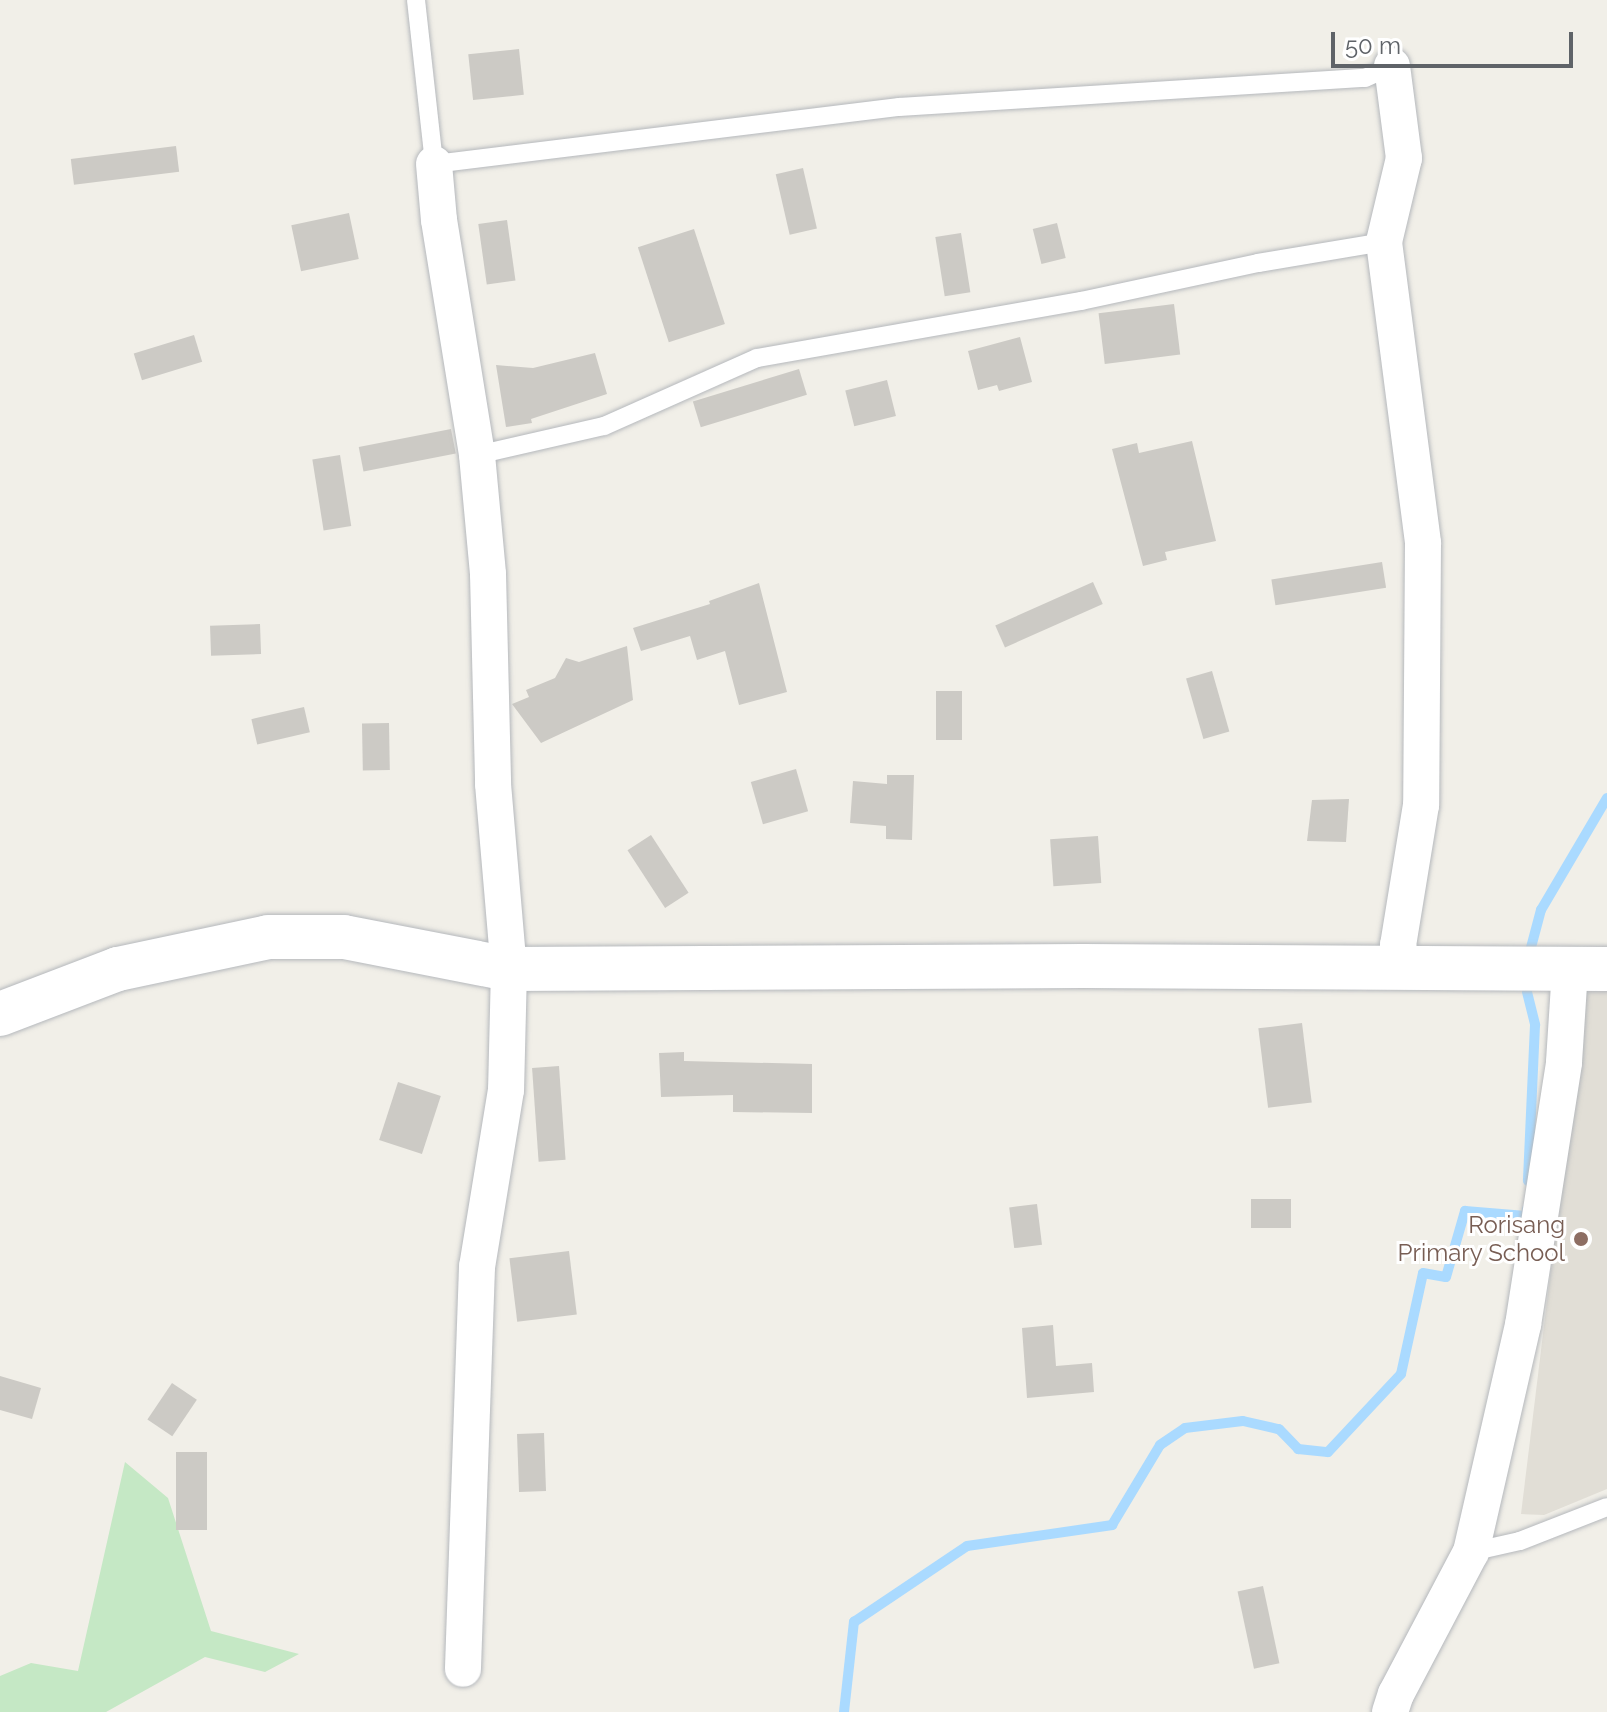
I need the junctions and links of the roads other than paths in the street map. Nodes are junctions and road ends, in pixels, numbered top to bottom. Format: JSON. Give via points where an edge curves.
{"nodes":[{"id":1,"x":416,"y":0,"type":"edge"},
{"id":2,"x":1392,"y":66,"type":"joint"},
{"id":3,"x":434,"y":164,"type":"junction"},
{"id":4,"x":1384,"y":242,"type":"junction"},
{"id":5,"x":477,"y":455,"type":"junction"},
{"id":6,"x":1402,"y":968,"type":"junction"},
{"id":7,"x":509,"y":969,"type":"junction"},
{"id":8,"x":1588,"y":969,"type":"edge"},
{"id":9,"x":0,"y":1014,"type":"edge"},
{"id":10,"x":1607,"y":1507,"type":"edge"},
{"id":11,"x":1471,"y":1552,"type":"junction"},
{"id":12,"x":463,"y":1669,"type":"dead end"},
{"id":13,"x":1390,"y":1712,"type":"edge"}],
"edges":[{"from":1,"to":3,"type":"lane"},
{"from":2,"to":3,"type":"lane","via":[[1365,78],[899,107]]},
{"from":2,"to":4,"type":"street","via":[[1404,158]]},
{"from":3,"to":5,"type":"street"},
{"from":4,"to":5,"type":"lane","via":[[757,358],[604,426]]},
{"from":4,"to":6,"type":"street","via":[[1423,543],[1421,805],[1398,945]]},
{"from":5,"to":7,"type":"street","via":[[488,574],[493,784]]},
{"from":6,"to":7,"type":"street"},
{"from":6,"to":8,"type":"street"},
{"from":7,"to":9,"type":"street","via":[[344,937],[268,937],[118,969]]},
{"from":7,"to":12,"type":"street","via":[[506,1090],[477,1267]]},
{"from":8,"to":11,"type":"street","via":[[1564,1062],[1523,1325]]},
{"from":10,"to":11,"type":"lane","via":[[1520,1541]]},
{"from":11,"to":13,"type":"street"}]}
